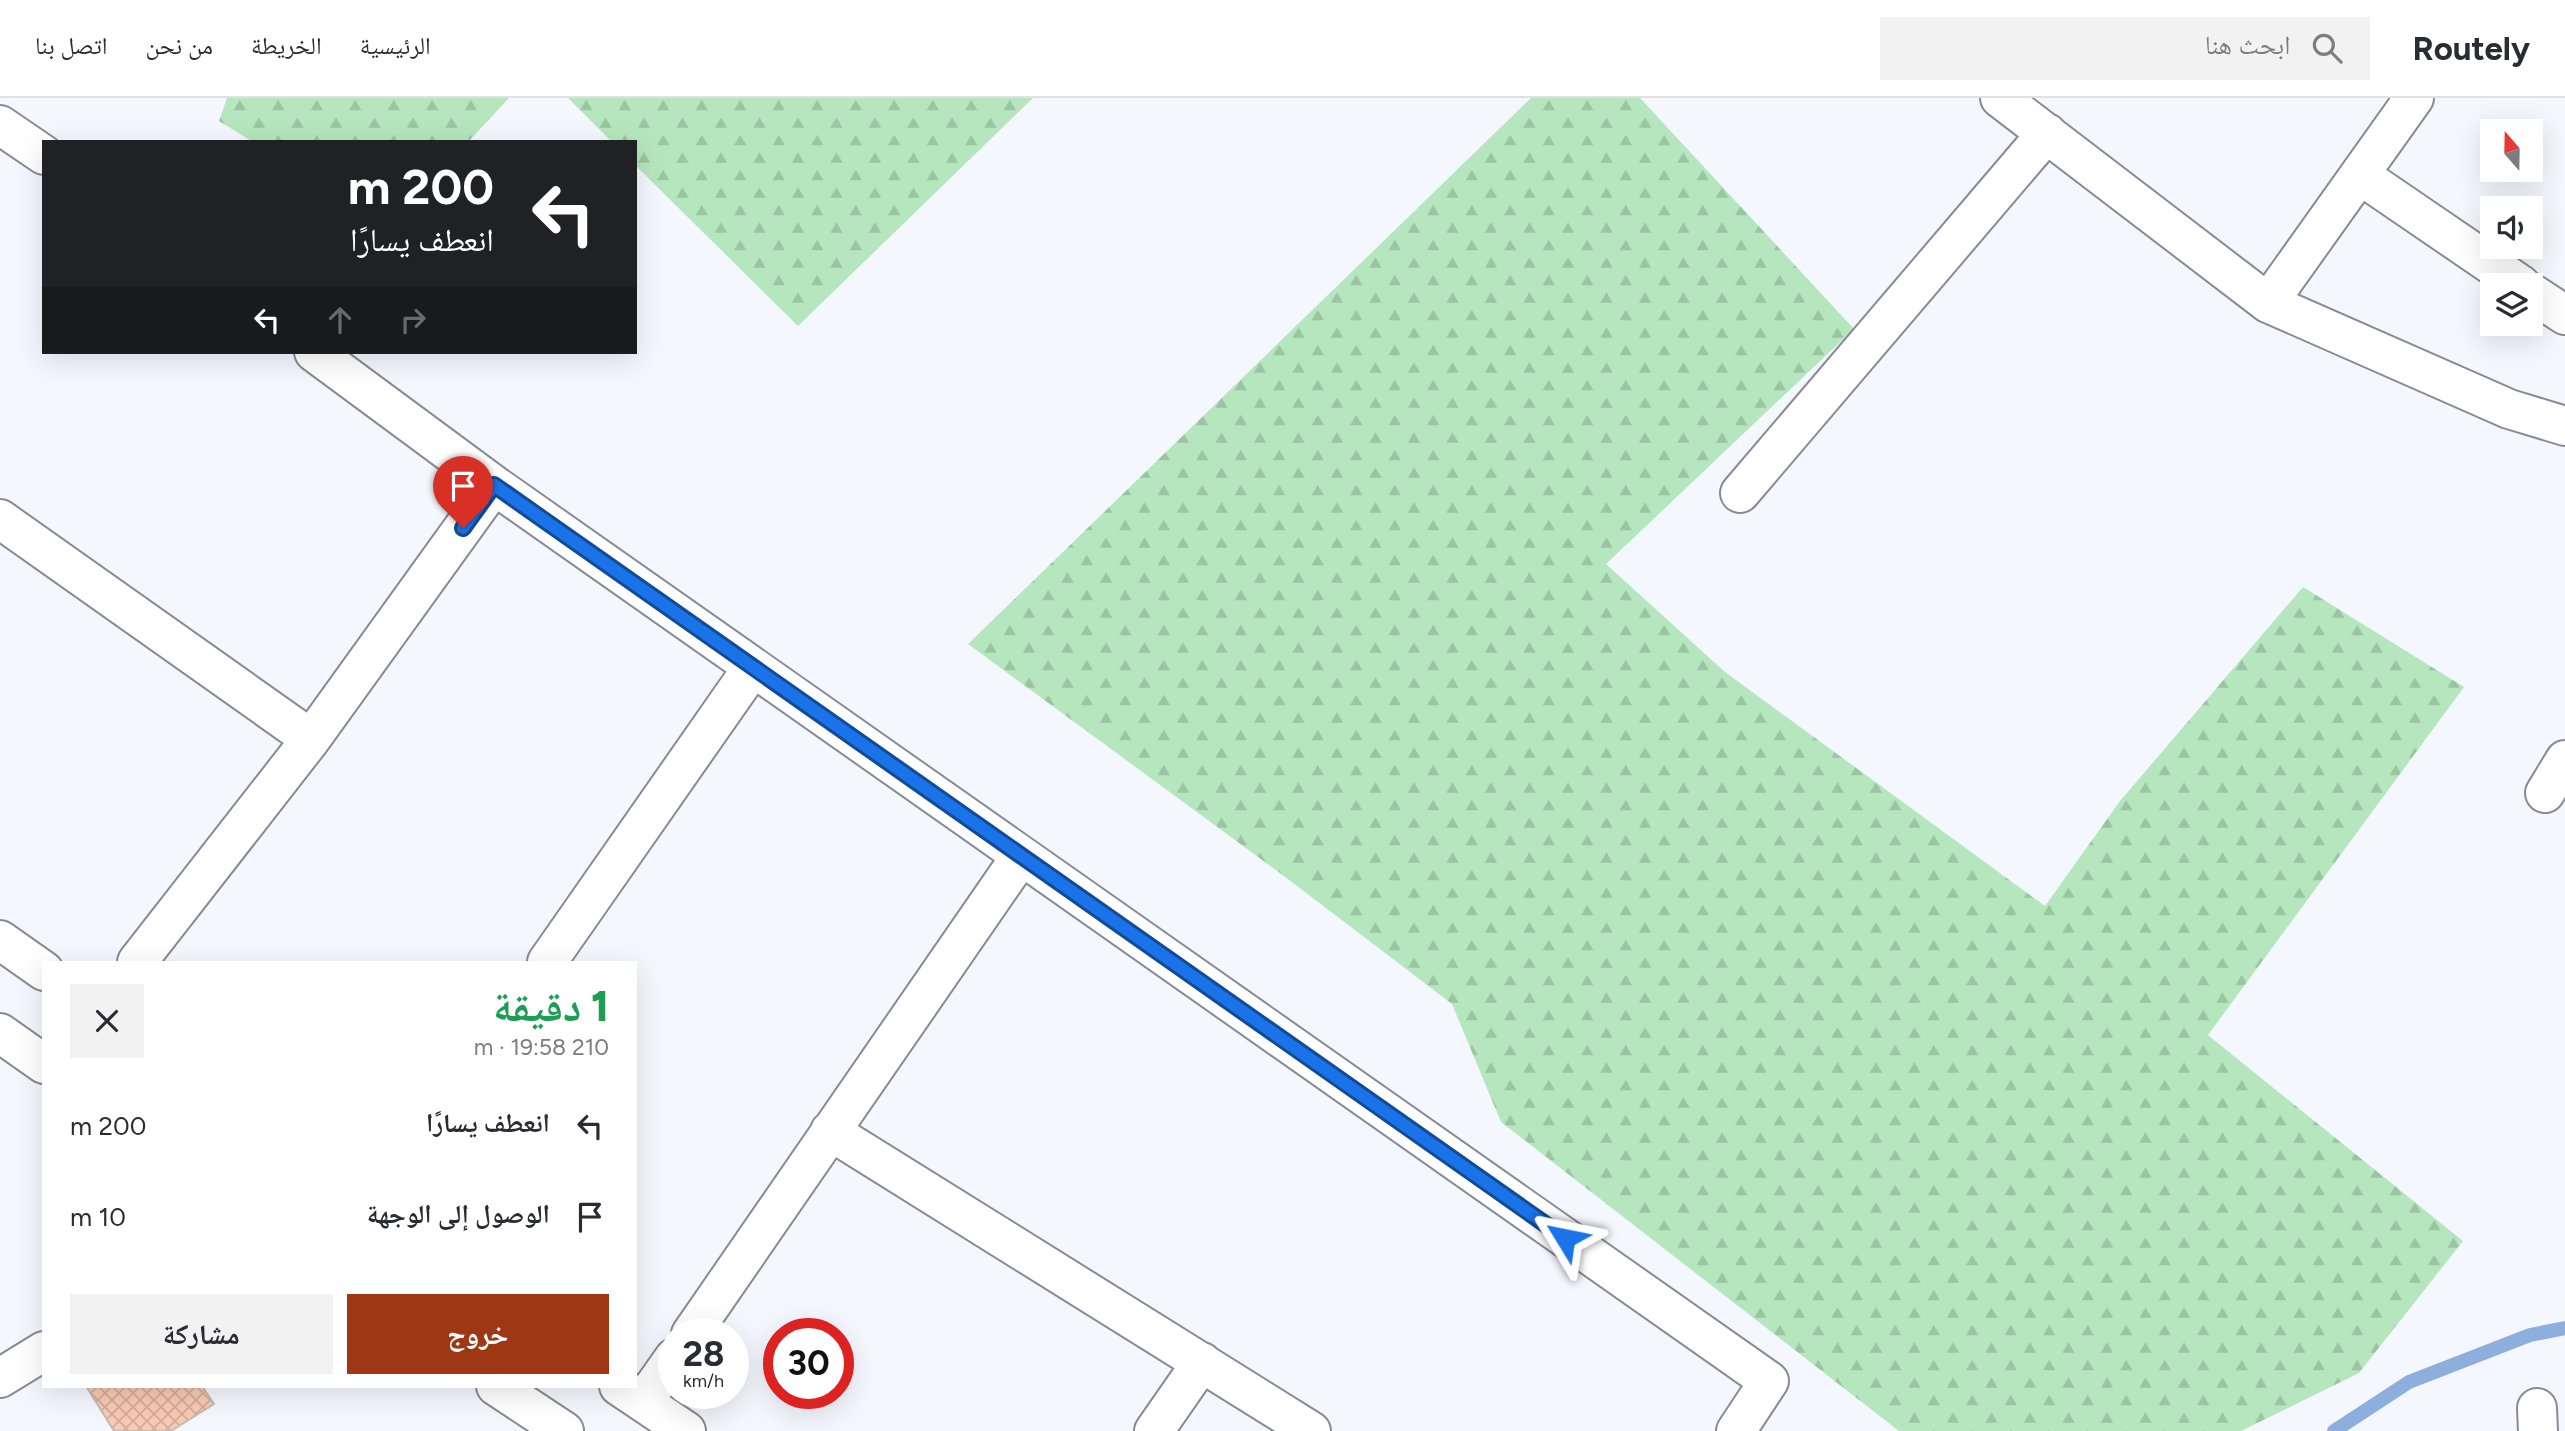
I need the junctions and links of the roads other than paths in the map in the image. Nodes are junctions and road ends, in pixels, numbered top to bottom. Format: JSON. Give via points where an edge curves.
{"nodes":[{"id":1,"x":2414,"y":98,"type":"edge"},
{"id":2,"x":2004,"y":99,"type":"edge"},
{"id":3,"x":0,"y":125,"type":"edge"},
{"id":4,"x":2048,"y":133,"type":"junction"},
{"id":5,"x":42,"y":154,"type":"edge"},
{"id":6,"x":2360,"y":175,"type":"junction"},
{"id":7,"x":2503,"y":273,"type":"edge"},
{"id":8,"x":2543,"y":301,"type":"edge"},
{"id":9,"x":2268,"y":303,"type":"junction"},
{"id":10,"x":2565,"y":315,"type":"edge"},
{"id":11,"x":317,"y":354,"type":"edge"},
{"id":12,"x":2565,"y":426,"type":"edge"},
{"id":13,"x":494,"y":485,"type":"junction"},
{"id":14,"x":1740,"y":493,"type":"dead end"},
{"id":15,"x":0,"y":519,"type":"edge"},
{"id":16,"x":753,"y":667,"type":"junction"},
{"id":17,"x":311,"y":739,"type":"junction"},
{"id":18,"x":2565,"y":760,"type":"edge"},
{"id":19,"x":2545,"y":793,"type":"dead end"},
{"id":20,"x":1021,"y":856,"type":"junction"},
{"id":21,"x":0,"y":940,"type":"edge"},
{"id":22,"x":138,"y":961,"type":"edge"},
{"id":23,"x":548,"y":961,"type":"edge"},
{"id":24,"x":42,"y":970,"type":"edge"},
{"id":25,"x":0,"y":1033,"type":"edge"},
{"id":26,"x":42,"y":1063,"type":"edge"},
{"id":27,"x":831,"y":1131,"type":"junction"},
{"id":28,"x":702,"y":1318,"type":"edge"},
{"id":29,"x":42,"y":1352,"type":"edge"},
{"id":30,"x":1202,"y":1363,"type":"junction"},
{"id":31,"x":658,"y":1371,"type":"edge"},
{"id":32,"x":0,"y":1378,"type":"edge"},
{"id":33,"x":499,"y":1388,"type":"edge"},
{"id":34,"x":631,"y":1394,"type":"edge"},
{"id":35,"x":551,"y":1428,"type":"edge"},
{"id":36,"x":686,"y":1431,"type":"edge"},
{"id":37,"x":1154,"y":1431,"type":"edge"},
{"id":38,"x":1311,"y":1431,"type":"edge"},
{"id":39,"x":1736,"y":1431,"type":"edge"}],
"edges":[{"from":1,"to":6,"type":"street"},
{"from":2,"to":4,"type":"street"},
{"from":3,"to":5,"type":"street"},
{"from":4,"to":9,"type":"street"},
{"from":4,"to":14,"type":"street"},
{"from":6,"to":7,"type":"street"},
{"from":6,"to":9,"type":"street"},
{"from":8,"to":10,"type":"street"},
{"from":9,"to":12,"type":"street","via":[[2509,410]]},
{"from":11,"to":13,"type":"street"},
{"from":13,"to":16,"type":"street"},
{"from":13,"to":17,"type":"street"},
{"from":15,"to":17,"type":"street"},
{"from":16,"to":20,"type":"street"},
{"from":16,"to":23,"type":"street"},
{"from":17,"to":22,"type":"street"},
{"from":18,"to":19,"type":"street"},
{"from":20,"to":27,"type":"street"},
{"from":20,"to":39,"type":"street","via":[[1769,1381]]},
{"from":21,"to":24,"type":"street"},
{"from":25,"to":26,"type":"street"},
{"from":27,"to":28,"type":"street"},
{"from":27,"to":30,"type":"street"},
{"from":29,"to":32,"type":"street"},
{"from":30,"to":37,"type":"street"},
{"from":30,"to":38,"type":"street"},
{"from":31,"to":34,"type":"street"},
{"from":33,"to":35,"type":"street"},
{"from":34,"to":36,"type":"street"}]}
